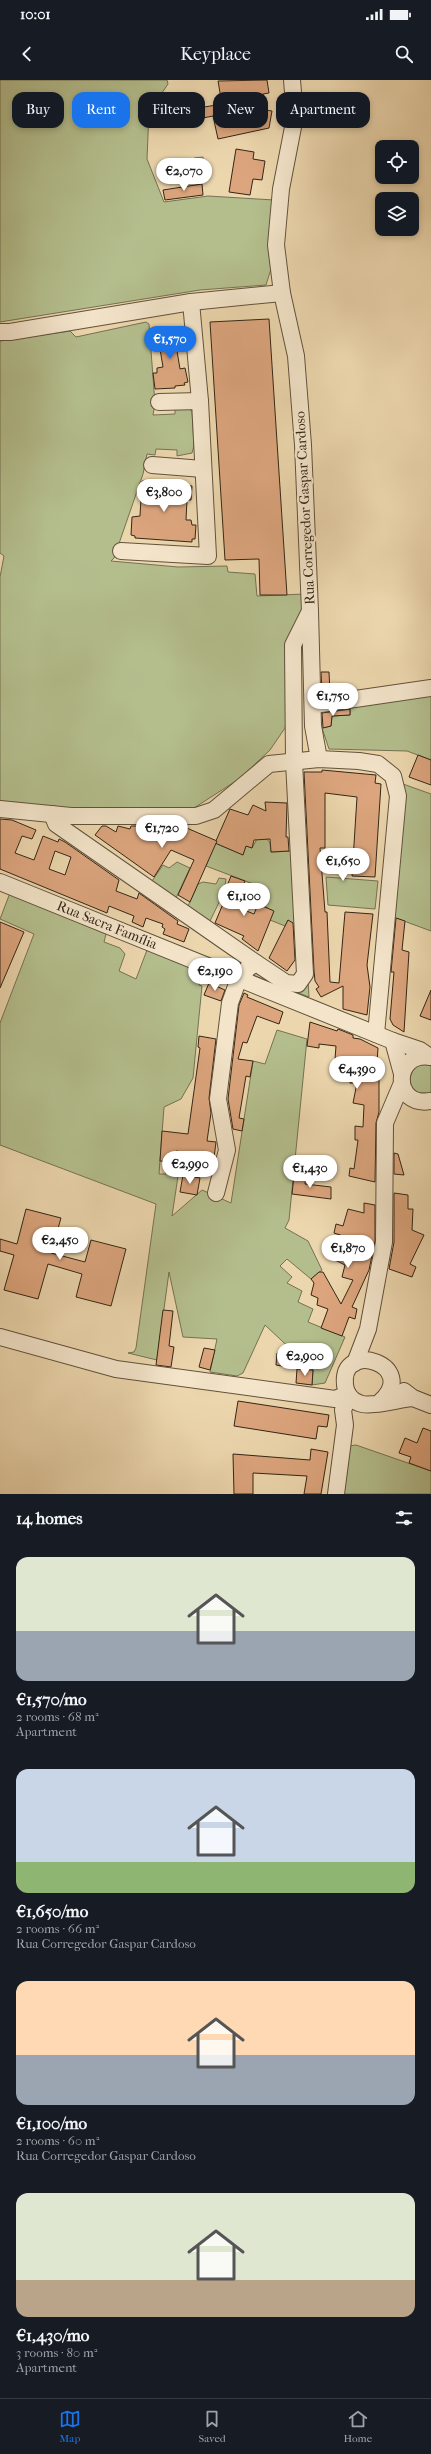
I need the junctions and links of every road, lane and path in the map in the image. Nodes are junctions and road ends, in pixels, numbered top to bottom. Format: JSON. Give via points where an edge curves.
{"nodes":[{"id":1,"x":292,"y":80,"type":"edge"},
{"id":2,"x":282,"y":293,"type":"junction"},
{"id":3,"x":191,"y":302,"type":"junction"},
{"id":4,"x":0,"y":332,"type":"edge"},
{"id":5,"x":200,"y":401,"type":"junction"},
{"id":6,"x":159,"y":402,"type":"dead end"},
{"id":7,"x":152,"y":465,"type":"dead end"},
{"id":8,"x":203,"y":469,"type":"junction"},
{"id":9,"x":121,"y":551,"type":"dead end"},
{"id":10,"x":310,"y":611,"type":"junction"},
{"id":11,"x":431,"y":688,"type":"edge"},
{"id":12,"x":314,"y":705,"type":"junction"},
{"id":13,"x":318,"y":759,"type":"junction"},
{"id":14,"x":294,"y":762,"type":"junction"},
{"id":15,"x":0,"y":809,"type":"edge"},
{"id":16,"x":52,"y":814,"type":"junction"},
{"id":17,"x":0,"y":882,"type":"edge"},
{"id":18,"x":256,"y":963,"type":"junction"},
{"id":19,"x":240,"y":979,"type":"junction"},
{"id":20,"x":376,"y":1034,"type":"junction"},
{"id":21,"x":393,"y":1041,"type":"junction"},
{"id":22,"x":430,"y":1057,"type":"edge"},
{"id":23,"x":402,"y":1078,"type":"junction"},
{"id":24,"x":431,"y":1101,"type":"edge"},
{"id":25,"x":216,"y":1193,"type":"dead end"},
{"id":26,"x":0,"y":1337,"type":"edge"},
{"id":27,"x":355,"y":1363,"type":"junction"},
{"id":28,"x":345,"y":1377,"type":"junction"},
{"id":29,"x":390,"y":1379,"type":"junction"},
{"id":30,"x":318,"y":1397,"type":"junction"},
{"id":31,"x":413,"y":1398,"type":"junction"},
{"id":32,"x":380,"y":1402,"type":"junction"},
{"id":33,"x":347,"y":1405,"type":"junction"},
{"id":34,"x":431,"y":1405,"type":"edge"},
{"id":35,"x":336,"y":1494,"type":"edge"}],
"edges":[{"from":1,"to":2,"type":"street","name":"Rua Corregedor Gaspar Cardoso","via":[[295,117],[281,189],[276,245]]},
{"from":2,"to":3,"type":"street"},
{"from":2,"to":10,"type":"street","name":"Rua Corregedor Gaspar Cardoso","via":[[296,356],[303,445]]},
{"from":3,"to":4,"type":"street"},
{"from":3,"to":5,"type":"street"},
{"from":5,"to":6,"type":"street"},
{"from":5,"to":8,"type":"street"},
{"from":7,"to":8,"type":"street"},
{"from":8,"to":9,"type":"street","via":[[208,556]]},
{"from":10,"to":12,"type":"street"},
{"from":10,"to":14,"type":"street","name":"Rua Corregedor Gaspar Cardoso","via":[[293,644]]},
{"from":11,"to":12,"type":"street"},
{"from":12,"to":13,"type":"street","via":[[313,726]]},
{"from":13,"to":14,"type":"street"},
{"from":13,"to":20,"type":"street","via":[[378,764],[393,776],[398,796]]},
{"from":14,"to":16,"type":"street","via":[[270,764],[214,810],[196,816]]},
{"from":14,"to":18,"type":"street","name":"Rua Corregedor Gaspar Cardoso","via":[[304,974],[298,984],[286,983]]},
{"from":15,"to":16,"type":"street"},
{"from":16,"to":18,"type":"street","via":[[56,824]]},
{"from":17,"to":19,"type":"street","name":"Rua Sacra Família"},
{"from":18,"to":19,"type":"street","via":[[247,969]]},
{"from":19,"to":20,"type":"street","name":"Rua Sacra Família"},
{"from":19,"to":25,"type":"street","via":[[230,1003],[218,1099],[227,1150]]},
{"from":20,"to":21,"type":"street","name":"Rua Sacra Família"},
{"from":21,"to":22,"type":"street","name":"Rua Sacra Família","via":[[420,1050]]},
{"from":21,"to":23,"type":"street"},
{"from":22,"to":23,"type":"street","via":[[415,1058],[405,1067]]},
{"from":23,"to":24,"type":"street","via":[[404,1090],[415,1100]]},
{"from":23,"to":27,"type":"street","via":[[385,1123],[384,1242],[368,1329]]},
{"from":26,"to":30,"type":"street","via":[[116,1369]]},
{"from":27,"to":28,"type":"street"},
{"from":27,"to":29,"type":"street","via":[[376,1361],[387,1370]]},
{"from":28,"to":30,"type":"street"},
{"from":28,"to":33,"type":"street"},
{"from":29,"to":31,"type":"street"},
{"from":29,"to":32,"type":"street","via":[[388,1392]]},
{"from":30,"to":33,"type":"street"},
{"from":31,"to":32,"type":"street"},
{"from":31,"to":34,"type":"street"},
{"from":32,"to":33,"type":"street"},
{"from":33,"to":35,"type":"street"}]}
